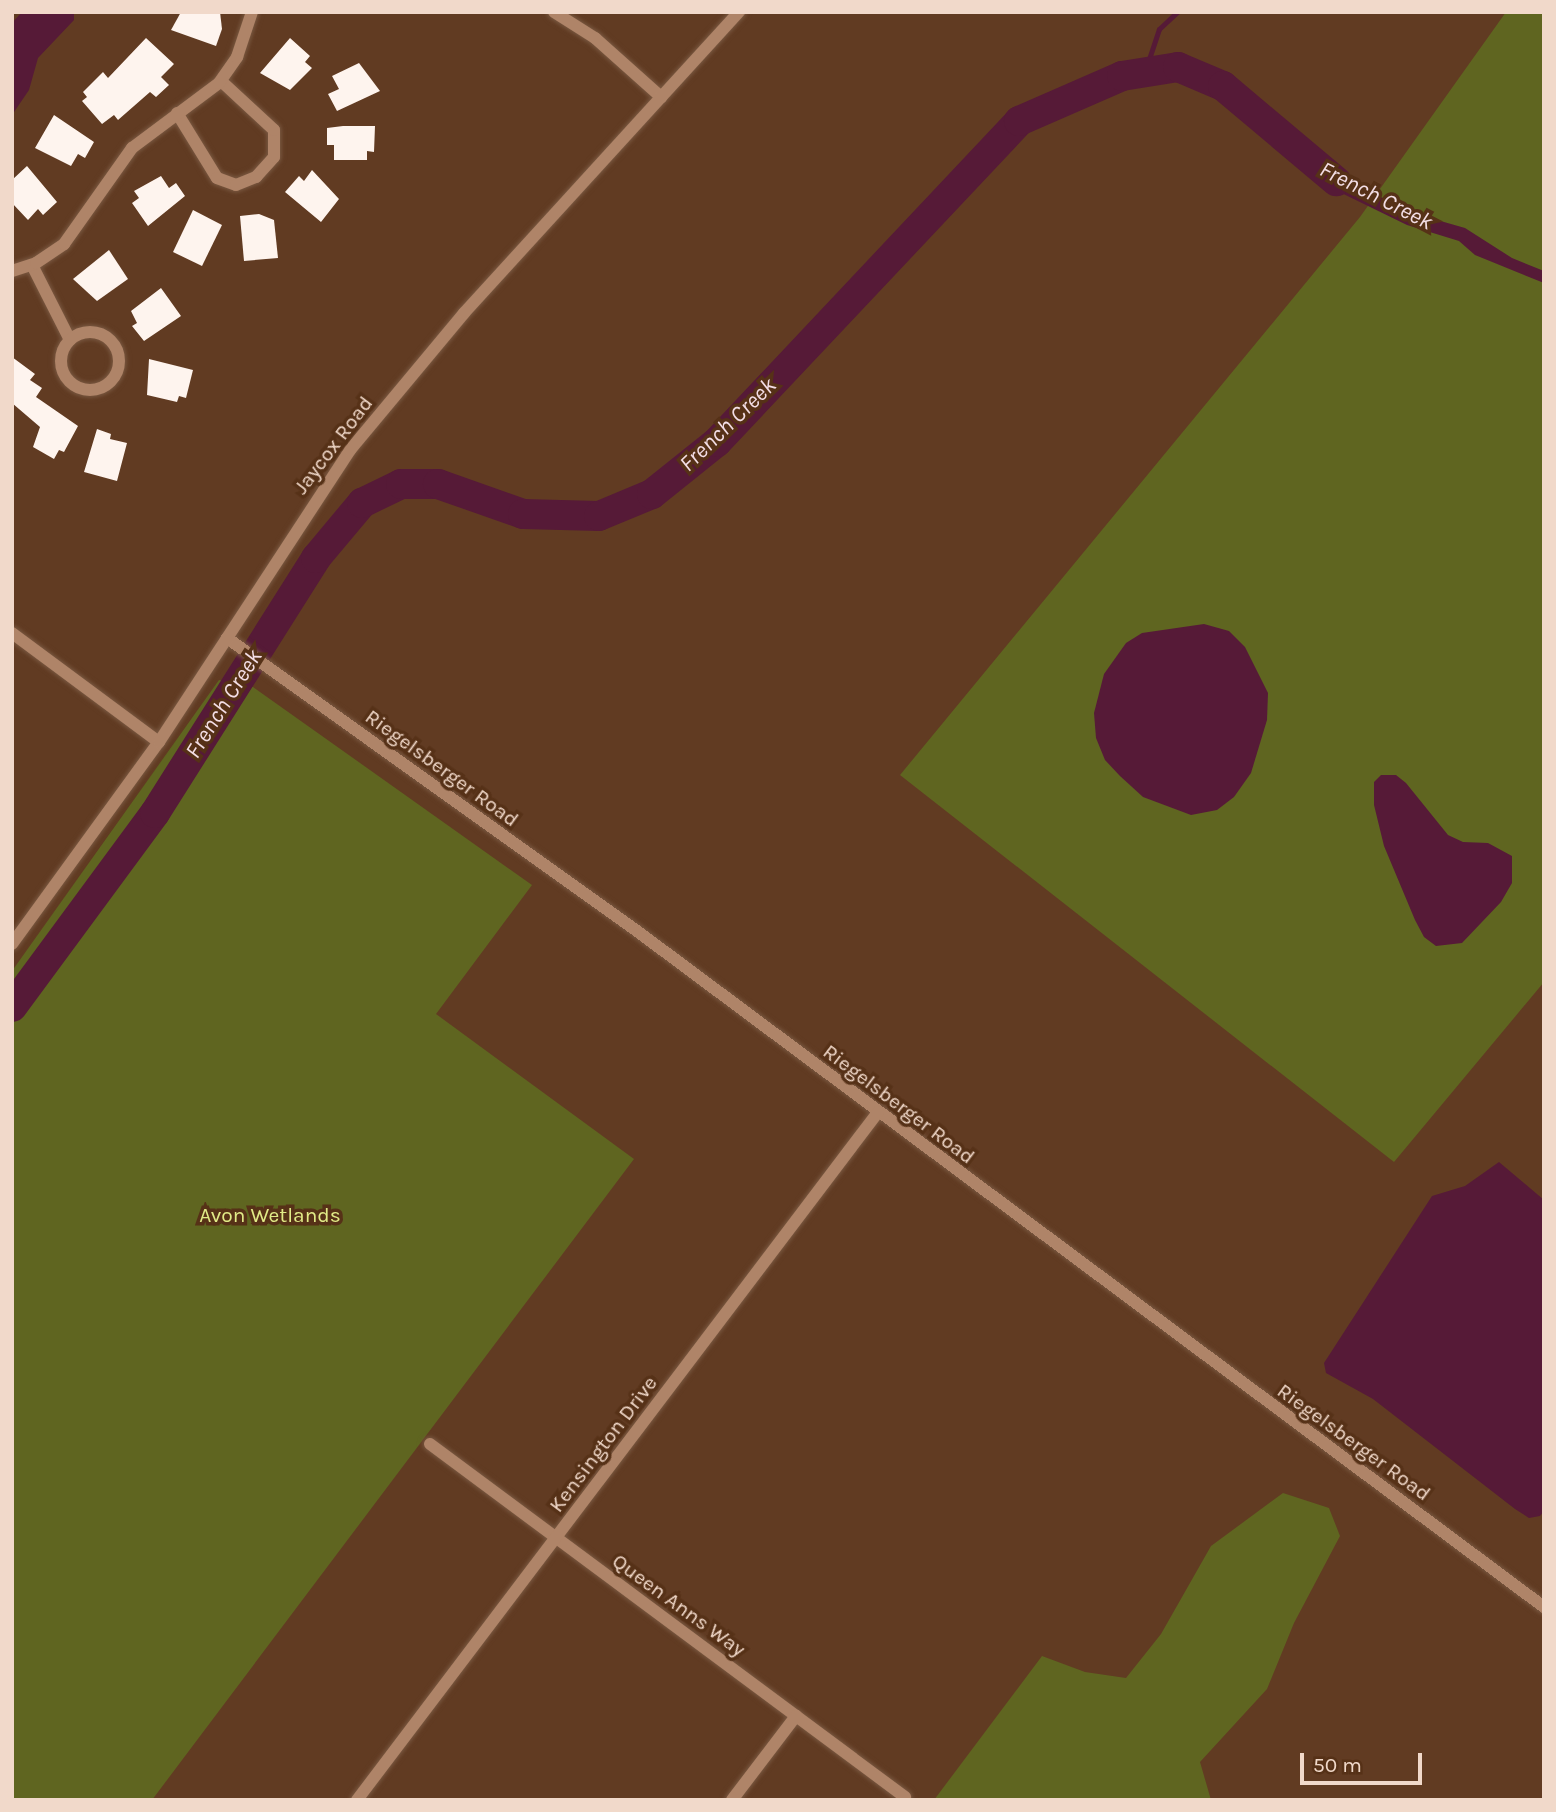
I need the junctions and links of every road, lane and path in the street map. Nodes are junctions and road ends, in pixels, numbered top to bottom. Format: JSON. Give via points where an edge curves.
{"nodes":[{"id":1,"x":252,"y":12,"type":"edge"},
{"id":2,"x":554,"y":12,"type":"edge"},
{"id":3,"x":739,"y":12,"type":"edge"},
{"id":4,"x":221,"y":81,"type":"junction"},
{"id":5,"x":661,"y":97,"type":"junction"},
{"id":6,"x":177,"y":113,"type":"junction"},
{"id":7,"x":32,"y":265,"type":"junction"},
{"id":8,"x":12,"y":271,"type":"edge"},
{"id":9,"x":70,"y":340,"type":"junction"},
{"id":10,"x":12,"y":633,"type":"edge"},
{"id":11,"x":227,"y":638,"type":"junction"},
{"id":12,"x":159,"y":742,"type":"junction"},
{"id":13,"x":12,"y":944,"type":"edge"},
{"id":14,"x":878,"y":1112,"type":"junction"},
{"id":15,"x":430,"y":1444,"type":"dead end"},
{"id":16,"x":556,"y":1538,"type":"junction"},
{"id":17,"x":1544,"y":1607,"type":"edge"},
{"id":18,"x":796,"y":1716,"type":"junction"},
{"id":19,"x":905,"y":1797,"type":"dead end"},
{"id":20,"x":357,"y":1800,"type":"edge"},
{"id":21,"x":732,"y":1800,"type":"edge"}],
"edges":[{"from":1,"to":4,"type":"street","via":[[237,57]]},
{"from":2,"to":5,"type":"street","via":[[595,38]]},
{"from":3,"to":5,"type":"street","name":"Jaycox Road"},
{"from":4,"to":6,"type":"street"},
{"from":4,"to":6,"type":"street","via":[[274,130],[274,157],[256,177],[236,185],[217,178]]},
{"from":5,"to":11,"type":"street","name":"Jaycox Road","via":[[464,313],[350,450]]},
{"from":6,"to":7,"type":"street","via":[[124,157],[71,237]]},
{"from":7,"to":8,"type":"street"},
{"from":7,"to":9,"type":"street"},
{"from":9,"to":9,"type":"street","via":[[61,356],[64,376],[79,389],[107,386],[120,361],[114,343],[88,332]]},
{"from":10,"to":12,"type":"street"},
{"from":11,"to":12,"type":"street","name":"Jaycox Road"},
{"from":11,"to":14,"type":"street","name":"Riegelsberger Road"},
{"from":12,"to":13,"type":"street","name":"Jaycox Road"},
{"from":14,"to":16,"type":"street","name":"Kensington Drive"},
{"from":14,"to":17,"type":"street","name":"Riegelsberger Road"},
{"from":15,"to":16,"type":"street","name":"Queen Anns Way"},
{"from":16,"to":18,"type":"street","name":"Queen Anns Way"},
{"from":16,"to":20,"type":"street","name":"Kensington Drive"},
{"from":18,"to":19,"type":"street","name":"Queen Anns Way"},
{"from":18,"to":21,"type":"street"}]}
